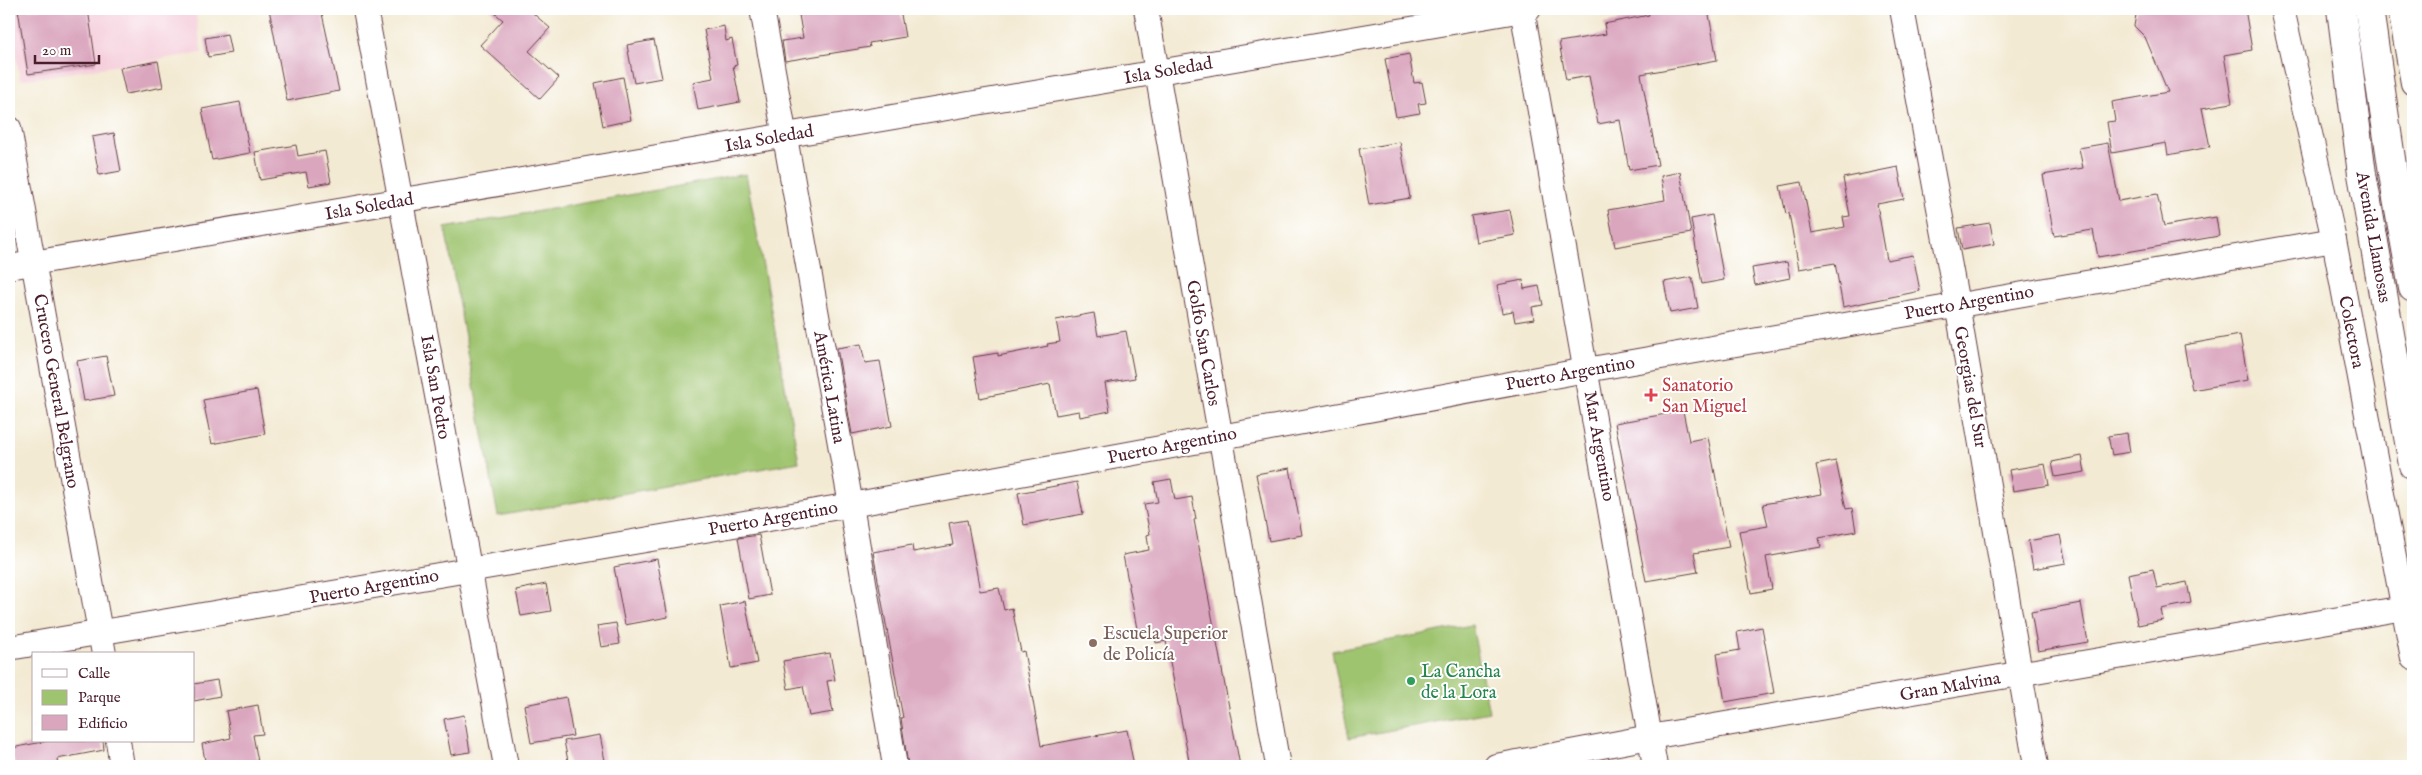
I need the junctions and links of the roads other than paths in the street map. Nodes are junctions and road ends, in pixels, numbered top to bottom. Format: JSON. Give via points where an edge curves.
{"nodes":[{"id":1,"x":365,"y":9,"type":"edge"},
{"id":2,"x":762,"y":9,"type":"edge"},
{"id":3,"x":1146,"y":9,"type":"edge"},
{"id":4,"x":1524,"y":9,"type":"edge"},
{"id":5,"x":1902,"y":9,"type":"edge"},
{"id":6,"x":2282,"y":9,"type":"edge"},
{"id":7,"x":2369,"y":9,"type":"edge"},
{"id":8,"x":2400,"y":9,"type":"edge"},
{"id":9,"x":2340,"y":11,"type":"edge"},
{"id":10,"x":1158,"y":72,"type":"junction"},
{"id":11,"x":2413,"y":83,"type":"edge"},
{"id":12,"x":9,"y":128,"type":"edge"},
{"id":13,"x":784,"y":135,"type":"junction"},
{"id":14,"x":402,"y":200,"type":"junction"},
{"id":15,"x":2334,"y":240,"type":"junction"},
{"id":16,"x":34,"y":263,"type":"junction"},
{"id":17,"x":9,"y":267,"type":"edge"},
{"id":18,"x":2413,"y":288,"type":"edge"},
{"id":19,"x":1956,"y":304,"type":"junction"},
{"id":20,"x":1586,"y":370,"type":"junction"},
{"id":21,"x":1219,"y":436,"type":"junction"},
{"id":22,"x":2413,"y":464,"type":"edge"},
{"id":23,"x":851,"y":505,"type":"junction"},
{"id":24,"x":469,"y":570,"type":"junction"},
{"id":25,"x":2404,"y":608,"type":"junction"},
{"id":26,"x":102,"y":643,"type":"edge"},
{"id":27,"x":9,"y":648,"type":"edge"},
{"id":28,"x":2413,"y":658,"type":"edge"},
{"id":29,"x":2020,"y":674,"type":"junction"},
{"id":30,"x":1650,"y":737,"type":"junction"},
{"id":31,"x":118,"y":742,"type":"edge"},
{"id":32,"x":122,"y":766,"type":"edge"},
{"id":33,"x":506,"y":766,"type":"edge"},
{"id":34,"x":894,"y":766,"type":"edge"},
{"id":35,"x":1278,"y":766,"type":"edge"},
{"id":36,"x":1496,"y":766,"type":"edge"},
{"id":37,"x":1655,"y":766,"type":"edge"},
{"id":38,"x":2036,"y":766,"type":"edge"}],
"edges":[{"from":1,"to":14,"type":"street","name":"Isla San Pedro"},
{"from":2,"to":13,"type":"street","name":"América Latina"},
{"from":3,"to":10,"type":"street","name":"Golfo San Carlos"},
{"from":4,"to":10,"type":"street","name":"Isla Soledad"},
{"from":4,"to":20,"type":"street","name":"Mar Argentino"},
{"from":5,"to":19,"type":"street","name":"Georgias del Sur"},
{"from":6,"to":15,"type":"street","name":"Colectora"},
{"from":7,"to":18,"type":"highway","name":"Avenida Llamosas"},
{"from":8,"to":11,"type":"street"},
{"from":9,"to":22,"type":"highway","name":"Avenida Llamosas","via":[[2362,174]]},
{"from":10,"to":13,"type":"street","name":"Isla Soledad"},
{"from":10,"to":21,"type":"street","name":"Golfo San Carlos"},
{"from":12,"to":16,"type":"street","name":"Crucero General Belgrano"},
{"from":13,"to":14,"type":"street","name":"Isla Soledad"},
{"from":13,"to":23,"type":"street","name":"América Latina"},
{"from":14,"to":16,"type":"street","name":"Isla Soledad"},
{"from":14,"to":24,"type":"street","name":"Isla San Pedro"},
{"from":15,"to":19,"type":"street","name":"Puerto Argentino"},
{"from":15,"to":25,"type":"street","name":"Colectora"},
{"from":16,"to":17,"type":"street","name":"Isla Soledad"},
{"from":16,"to":26,"type":"street","name":"Crucero General Belgrano"},
{"from":19,"to":20,"type":"street","name":"Puerto Argentino"},
{"from":19,"to":29,"type":"street","name":"Georgias del Sur"},
{"from":20,"to":21,"type":"street","name":"Puerto Argentino"},
{"from":20,"to":30,"type":"street","name":"Mar Argentino"},
{"from":21,"to":23,"type":"street","name":"Puerto Argentino"},
{"from":21,"to":35,"type":"street","name":"Golfo San Carlos"},
{"from":23,"to":24,"type":"street","name":"Puerto Argentino"},
{"from":23,"to":34,"type":"street","name":"América Latina"},
{"from":24,"to":26,"type":"street","name":"Puerto Argentino"},
{"from":24,"to":33,"type":"street","name":"Isla San Pedro"},
{"from":25,"to":28,"type":"street","name":"Colectora"},
{"from":25,"to":29,"type":"street","name":"Gran Malvina"},
{"from":26,"to":27,"type":"street","name":"Puerto Argentino"},
{"from":29,"to":30,"type":"street","name":"Gran Malvina"},
{"from":29,"to":38,"type":"street","name":"Georgias del Sur"},
{"from":30,"to":36,"type":"street","name":"Gran Malvina"},
{"from":30,"to":37,"type":"street","name":"Mar Argentino"},
{"from":31,"to":32,"type":"street"}]}
